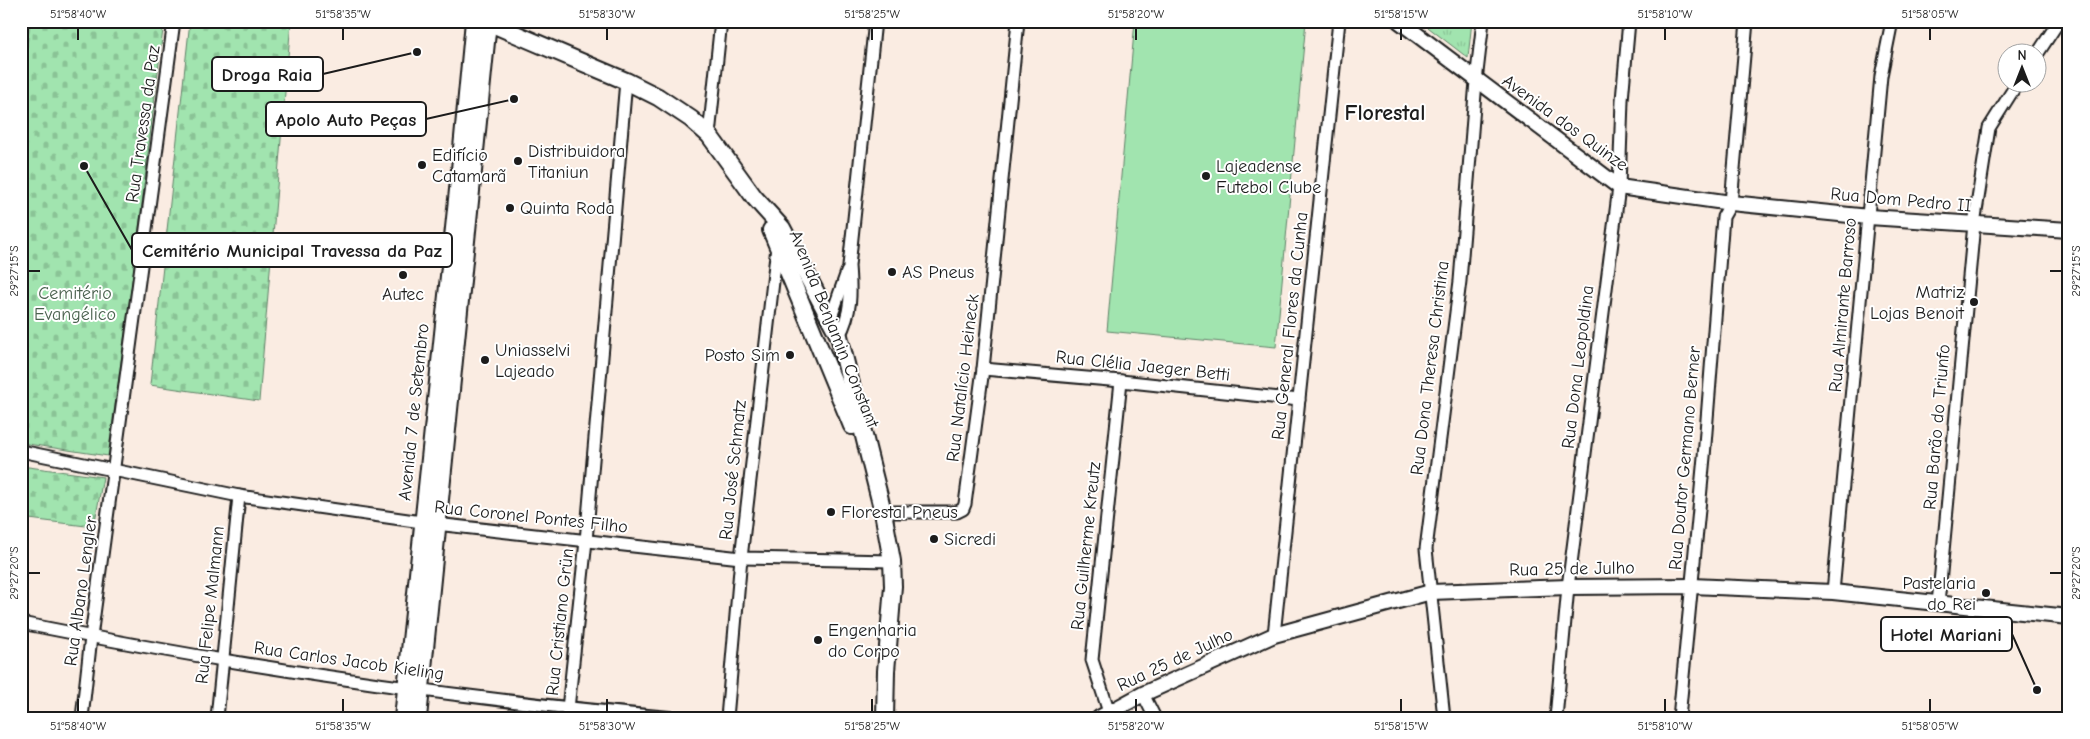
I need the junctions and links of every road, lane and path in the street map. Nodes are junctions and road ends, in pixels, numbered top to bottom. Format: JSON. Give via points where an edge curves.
{"nodes":[{"id":1,"x":174,"y":21,"type":"edge"},
{"id":2,"x":721,"y":21,"type":"edge"},
{"id":3,"x":875,"y":21,"type":"edge"},
{"id":4,"x":1018,"y":21,"type":"edge"},
{"id":5,"x":1339,"y":21,"type":"edge"},
{"id":6,"x":1399,"y":21,"type":"edge"},
{"id":7,"x":1483,"y":21,"type":"edge"},
{"id":8,"x":1629,"y":21,"type":"edge"},
{"id":9,"x":1747,"y":21,"type":"edge"},
{"id":10,"x":1892,"y":21,"type":"edge"},
{"id":11,"x":2060,"y":21,"type":"edge"},
{"id":12,"x":482,"y":22,"type":"edge"},
{"id":13,"x":2046,"y":42,"type":"edge"},
{"id":14,"x":626,"y":81,"type":"junction"},
{"id":15,"x":1476,"y":81,"type":"junction"},
{"id":16,"x":2012,"y":92,"type":"edge"},
{"id":17,"x":709,"y":135,"type":"junction"},
{"id":18,"x":1619,"y":187,"type":"junction"},
{"id":19,"x":1731,"y":203,"type":"junction"},
{"id":20,"x":1869,"y":217,"type":"junction"},
{"id":21,"x":1974,"y":224,"type":"junction"},
{"id":22,"x":2069,"y":230,"type":"edge"},
{"id":23,"x":780,"y":235,"type":"junction"},
{"id":24,"x":849,"y":266,"type":"junction"},
{"id":25,"x":830,"y":320,"type":"junction"},
{"id":26,"x":839,"y":336,"type":"junction"},
{"id":27,"x":817,"y":338,"type":"junction"},
{"id":28,"x":983,"y":369,"type":"junction"},
{"id":29,"x":1121,"y":381,"type":"junction"},
{"id":30,"x":1300,"y":400,"type":"junction"},
{"id":31,"x":21,"y":451,"type":"edge"},
{"id":32,"x":115,"y":470,"type":"junction"},
{"id":33,"x":873,"y":477,"type":"junction"},
{"id":34,"x":239,"y":496,"type":"junction"},
{"id":35,"x":883,"y":512,"type":"junction"},
{"id":36,"x":429,"y":524,"type":"junction"},
{"id":37,"x":586,"y":541,"type":"junction"},
{"id":38,"x":741,"y":558,"type":"junction"},
{"id":39,"x":892,"y":561,"type":"junction"},
{"id":40,"x":1692,"y":586,"type":"junction"},
{"id":41,"x":1568,"y":587,"type":"junction"},
{"id":42,"x":1431,"y":592,"type":"junction"},
{"id":43,"x":1833,"y":592,"type":"junction"},
{"id":44,"x":1938,"y":604,"type":"junction"},
{"id":45,"x":2069,"y":617,"type":"edge"},
{"id":46,"x":21,"y":623,"type":"edge"},
{"id":47,"x":1274,"y":634,"type":"junction"},
{"id":48,"x":91,"y":637,"type":"junction"},
{"id":49,"x":223,"y":661,"type":"junction"},
{"id":50,"x":414,"y":688,"type":"junction"},
{"id":51,"x":1143,"y":694,"type":"junction"},
{"id":52,"x":568,"y":713,"type":"edge"},
{"id":53,"x":1104,"y":715,"type":"edge"},
{"id":54,"x":82,"y":718,"type":"edge"},
{"id":55,"x":217,"y":718,"type":"edge"},
{"id":56,"x":403,"y":718,"type":"edge"},
{"id":57,"x":418,"y":718,"type":"edge"},
{"id":58,"x":675,"y":718,"type":"edge"},
{"id":59,"x":726,"y":718,"type":"edge"},
{"id":60,"x":886,"y":718,"type":"edge"},
{"id":61,"x":1155,"y":718,"type":"edge"},
{"id":62,"x":1444,"y":718,"type":"edge"},
{"id":63,"x":1556,"y":718,"type":"edge"},
{"id":64,"x":1678,"y":718,"type":"edge"}],
"edges":[{"from":1,"to":32,"type":"street","name":"Rua Travessa da Paz"},
{"from":2,"to":17,"type":"street"},
{"from":3,"to":24,"type":"street"},
{"from":4,"to":28,"type":"street","name":"Rua Natalício Heineck"},
{"from":5,"to":30,"type":"street","name":"Rua General Flores da Cunha"},
{"from":6,"to":15,"type":"street","name":"Avenida dos Quinze"},
{"from":7,"to":15,"type":"street","name":"Rua Dona Theresa Christina"},
{"from":8,"to":18,"type":"street","name":"Rua Dona Leopoldina"},
{"from":9,"to":19,"type":"street","name":"Rua Doutor Germano Berner"},
{"from":10,"to":20,"type":"street","name":"Rua Almirante Barroso","via":[[1881,76]]},
{"from":11,"to":13,"type":"street"},
{"from":12,"to":14,"type":"main road","name":"Avenida Benjamin Constant"},
{"from":12,"to":36,"type":"main road","name":"Avenida 7 de Setembro"},
{"from":14,"to":17,"type":"main road","name":"Avenida Benjamin Constant","via":[[658,97]]},
{"from":14,"to":37,"type":"street","name":"Rua Cristiano Grün"},
{"from":15,"to":18,"type":"street","name":"Avenida dos Quinze"},
{"from":15,"to":42,"type":"street","name":"Rua Dona Theresa Christina","via":[[1460,281],[1426,550]]},
{"from":16,"to":21,"type":"street","name":"Rua Barão do Triunfo","via":[[1989,128]]},
{"from":17,"to":23,"type":"main road","name":"Avenida Benjamin Constant"},
{"from":18,"to":19,"type":"street","name":"Avenida dos Quinze"},
{"from":18,"to":41,"type":"street","name":"Rua Dona Leopoldina"},
{"from":19,"to":20,"type":"street","name":"Rua Dom Pedro II"},
{"from":19,"to":40,"type":"street","name":"Rua Doutor Germano Berner","via":[[1723,217]]},
{"from":20,"to":21,"type":"street","name":"Rua Dom Pedro II"},
{"from":20,"to":43,"type":"street","name":"Rua Almirante Barroso"},
{"from":21,"to":22,"type":"street","name":"Rua Dom Pedro II"},
{"from":21,"to":44,"type":"street","name":"Rua Barão do Triunfo"},
{"from":23,"to":25,"type":"main road","name":"Avenida Benjamin Constant"},
{"from":23,"to":27,"type":"main road","name":"Avenida Benjamin Constant"},
{"from":23,"to":38,"type":"street","name":"Rua José Schmatz"},
{"from":24,"to":25,"type":"street"},
{"from":24,"to":26,"type":"street","via":[[849,311]]},
{"from":25,"to":26,"type":"main road","name":"Avenida Benjamin Constant"},
{"from":25,"to":27,"type":"main road","via":[[816,328]]},
{"from":26,"to":27,"type":"main road","via":[[829,344]]},
{"from":26,"to":33,"type":"main road","name":"Avenida Benjamin Constant"},
{"from":27,"to":33,"type":"main road","name":"Avenida Benjamin Constant"},
{"from":28,"to":29,"type":"street","name":"Rua Clélia Jaeger Betti"},
{"from":28,"to":35,"type":"street","name":"Rua Natalício Heineck","via":[[963,509],[957,512]]},
{"from":29,"to":30,"type":"street","name":"Rua Clélia Jaeger Betti"},
{"from":29,"to":53,"type":"street","name":"Rua Guilherme Kreutz","via":[[1092,660]]},
{"from":30,"to":47,"type":"street","name":"Rua General Flores da Cunha"},
{"from":31,"to":32,"type":"street","name":"Rua Coronel Pontes Filho"},
{"from":32,"to":34,"type":"street","name":"Rua Coronel Pontes Filho"},
{"from":32,"to":48,"type":"street","name":"Rua Albano Lengler"},
{"from":33,"to":35,"type":"main road","name":"Avenida Benjamin Constant"},
{"from":34,"to":36,"type":"street","name":"Rua Coronel Pontes Filho"},
{"from":34,"to":49,"type":"street","name":"Rua Felipe Malmann"},
{"from":35,"to":39,"type":"main road","name":"Avenida Benjamin Constant"},
{"from":36,"to":37,"type":"street","name":"Rua Coronel Pontes Filho"},
{"from":36,"to":50,"type":"main road","name":"Avenida 7 de Setembro"},
{"from":37,"to":38,"type":"street","name":"Rua Coronel Pontes Filho"},
{"from":37,"to":52,"type":"street","name":"Rua Cristiano Grün"},
{"from":38,"to":39,"type":"street","name":"Rua Coronel Pontes Filho"},
{"from":38,"to":59,"type":"street","name":"Rua José Schmatz"},
{"from":39,"to":60,"type":"main road","name":"Avenida Benjamin Constant","via":[[894,586],[886,671]]},
{"from":40,"to":41,"type":"street","name":"Rua 25 de Julho"},
{"from":40,"to":43,"type":"street","name":"Rua 25 de Julho"},
{"from":40,"to":64,"type":"street","name":"Rua Doutor Germano Berner"},
{"from":41,"to":42,"type":"street","name":"Rua 25 de Julho"},
{"from":41,"to":63,"type":"street","name":"Rua Dona Leopoldina"},
{"from":42,"to":47,"type":"street","name":"Rua 25 de Julho"},
{"from":42,"to":62,"type":"street","name":"Rua Dona Theresa Christina"},
{"from":43,"to":44,"type":"street","name":"Rua 25 de Julho"},
{"from":44,"to":45,"type":"street","name":"Rua 25 de Julho"},
{"from":46,"to":48,"type":"street","name":"Rua Carlos Jacob Kieling"},
{"from":47,"to":51,"type":"street","name":"Rua 25 de Julho"},
{"from":48,"to":49,"type":"street","name":"Rua Carlos Jacob Kieling"},
{"from":48,"to":54,"type":"street","name":"Rua Albano Lengler"},
{"from":49,"to":50,"type":"street","name":"Rua Carlos Jacob Kieling"},
{"from":49,"to":55,"type":"street","name":"Rua Felipe Malmann"},
{"from":50,"to":52,"type":"street","name":"Rua Carlos Jacob Kieling"},
{"from":50,"to":56,"type":"main road","name":"Avenida 7 de Setembro"},
{"from":50,"to":57,"type":"main road","name":"Avenida 7 de Setembro"},
{"from":51,"to":53,"type":"street","name":"Rua 25 de Julho"},
{"from":51,"to":61,"type":"street"},
{"from":52,"to":58,"type":"street","name":"Rua Carlos Jacob Kieling"}]}
